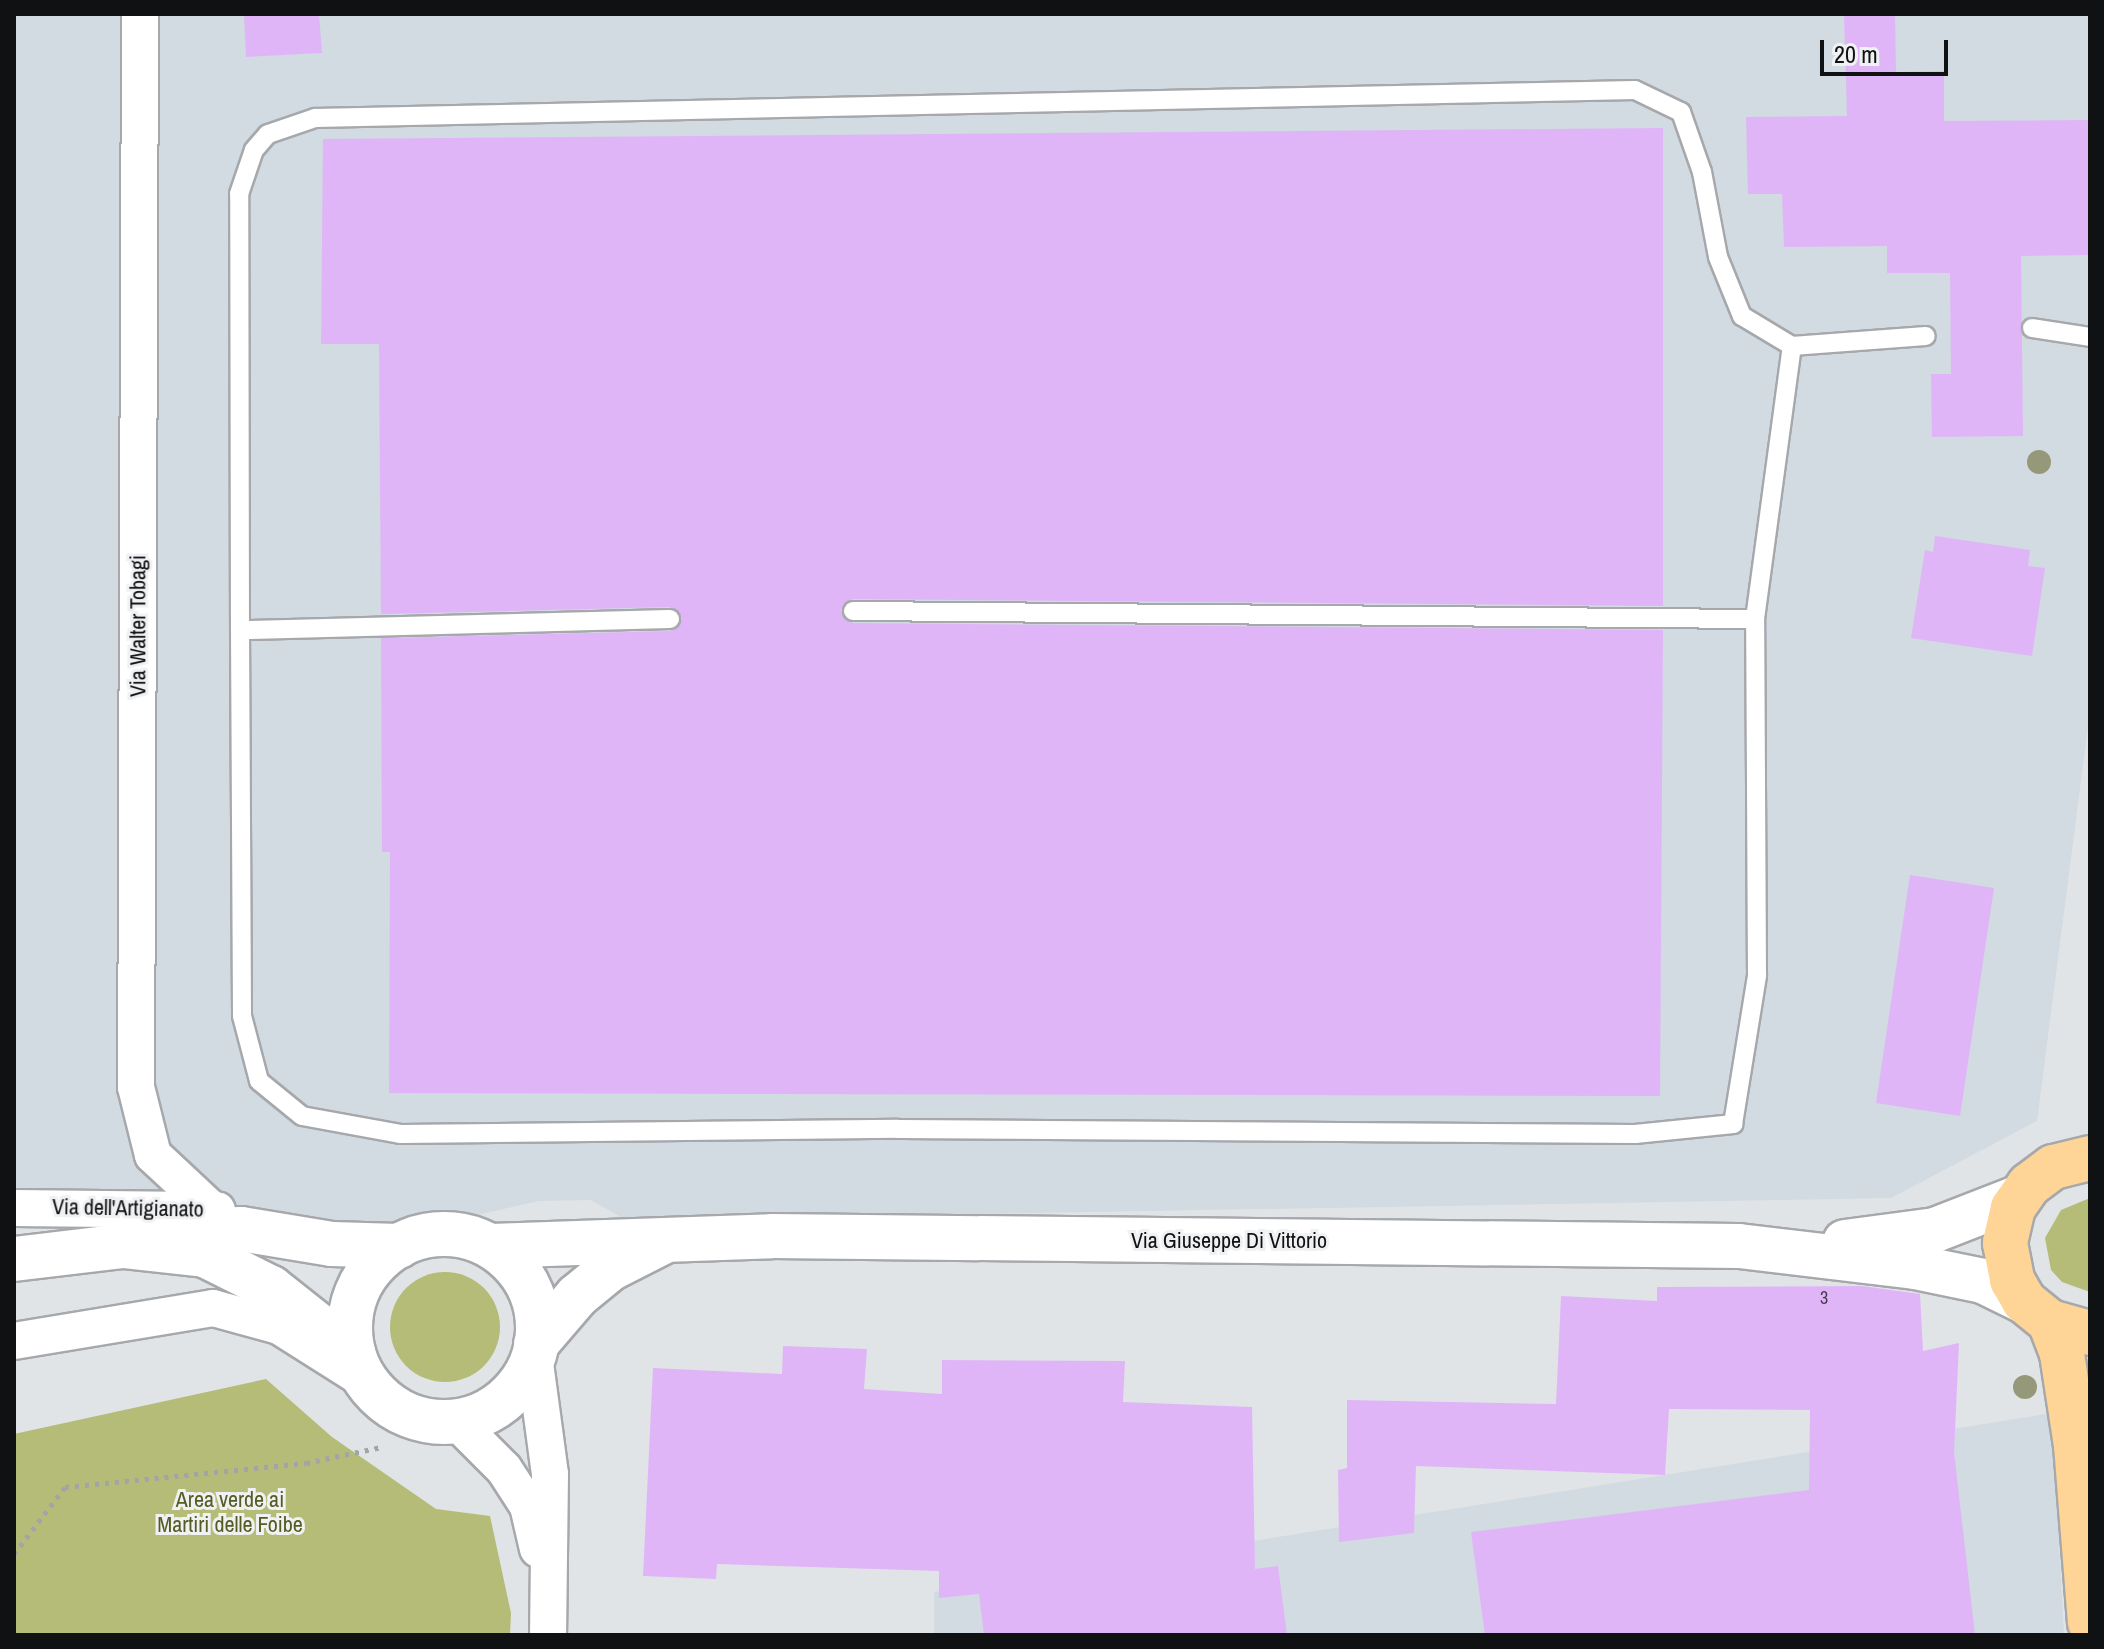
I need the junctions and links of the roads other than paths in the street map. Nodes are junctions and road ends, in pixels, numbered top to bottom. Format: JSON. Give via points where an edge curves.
{"nodes":[{"id":1,"x":140,"y":14,"type":"edge"},
{"id":2,"x":2032,"y":328,"type":"dead end"},
{"id":3,"x":1926,"y":336,"type":"dead end"},
{"id":4,"x":2090,"y":337,"type":"edge"},
{"id":5,"x":1792,"y":346,"type":"junction"},
{"id":6,"x":853,"y":611,"type":"dead end"},
{"id":7,"x":670,"y":619,"type":"dead end"},
{"id":8,"x":1755,"y":619,"type":"junction"},
{"id":9,"x":240,"y":630,"type":"junction"},
{"id":10,"x":2082,"y":1151,"type":"edge"},
{"id":11,"x":2020,"y":1197,"type":"junction"},
{"id":12,"x":14,"y":1208,"type":"edge"},
{"id":13,"x":211,"y":1209,"type":"junction"},
{"id":14,"x":285,"y":1237,"type":"junction"},
{"id":15,"x":666,"y":1241,"type":"junction"},
{"id":16,"x":123,"y":1246,"type":"junction"},
{"id":17,"x":399,"y":1246,"type":"junction"},
{"id":18,"x":491,"y":1246,"type":"junction"},
{"id":19,"x":1794,"y":1248,"type":"junction"},
{"id":20,"x":14,"y":1259,"type":"edge"},
{"id":21,"x":2055,"y":1319,"type":"edge"},
{"id":22,"x":14,"y":1341,"type":"edge"},
{"id":23,"x":535,"y":1350,"type":"junction"},
{"id":24,"x":360,"y":1367,"type":"junction"},
{"id":25,"x":457,"y":1422,"type":"junction"},
{"id":26,"x":550,"y":1597,"type":"junction"},
{"id":27,"x":2090,"y":1622,"type":"edge"},
{"id":28,"x":548,"y":1635,"type":"edge"}],
"edges":[{"from":1,"to":13,"type":"street","name":"Via Walter Tobagi","via":[[136,1087],[153,1155]]},
{"from":2,"to":4,"type":"lane"},
{"from":3,"to":5,"type":"lane"},
{"from":5,"to":8,"type":"lane"},
{"from":5,"to":9,"type":"lane","via":[[1742,316],[1718,257],[1702,172],[1681,112],[1635,90],[303,120],[276,127],[260,143],[239,194]]},
{"from":6,"to":8,"type":"lane"},
{"from":7,"to":9,"type":"lane"},
{"from":8,"to":9,"type":"lane","via":[[1757,975],[1733,1124],[1635,1134],[882,1129],[401,1134],[302,1116],[259,1081],[242,1016]]},
{"from":10,"to":11,"type":"main road","via":[[2040,1175]]},
{"from":11,"to":19,"type":"street","name":"Via Giuseppe Di Vittorio","via":[[1935,1230]]},
{"from":11,"to":21,"type":"main road","via":[[2009,1219],[2005,1256]]},
{"from":12,"to":13,"type":"street","name":"Via dell'Artigianato"},
{"from":13,"to":14,"type":"street","name":"Via dell'Artigianato"},
{"from":14,"to":16,"type":"street","via":[[213,1229]]},
{"from":14,"to":17,"type":"street"},
{"from":15,"to":18,"type":"street","name":"Via Giuseppe Di Vittorio","via":[[591,1238]]},
{"from":15,"to":19,"type":"street","name":"Via Giuseppe Di Vittorio","via":[[772,1236]]},
{"from":15,"to":23,"type":"street","name":"Via Giuseppe Di Vittorio","via":[[610,1269],[577,1296]]},
{"from":16,"to":20,"type":"street"},
{"from":16,"to":24,"type":"street","via":[[188,1251],[237,1268]]},
{"from":17,"to":18,"type":"street","via":[[445,1234]]},
{"from":17,"to":24,"type":"street","via":[[375,1265],[357,1292],[350,1323]]},
{"from":18,"to":23,"type":"street","via":[[516,1267],[532,1293]]},
{"from":19,"to":21,"type":"street","name":"Via Giuseppe Di Vittorio","via":[[1983,1281]]},
{"from":21,"to":27,"type":"main road","via":[[2076,1445]]},
{"from":22,"to":24,"type":"street","via":[[213,1308],[279,1326]]},
{"from":23,"to":25,"type":"street","via":[[510,1396]]},
{"from":23,"to":26,"type":"street","via":[[550,1474]]},
{"from":24,"to":25,"type":"street","via":[[399,1411]]},
{"from":25,"to":26,"type":"street","via":[[504,1469],[528,1506]]},
{"from":26,"to":28,"type":"street"}]}
